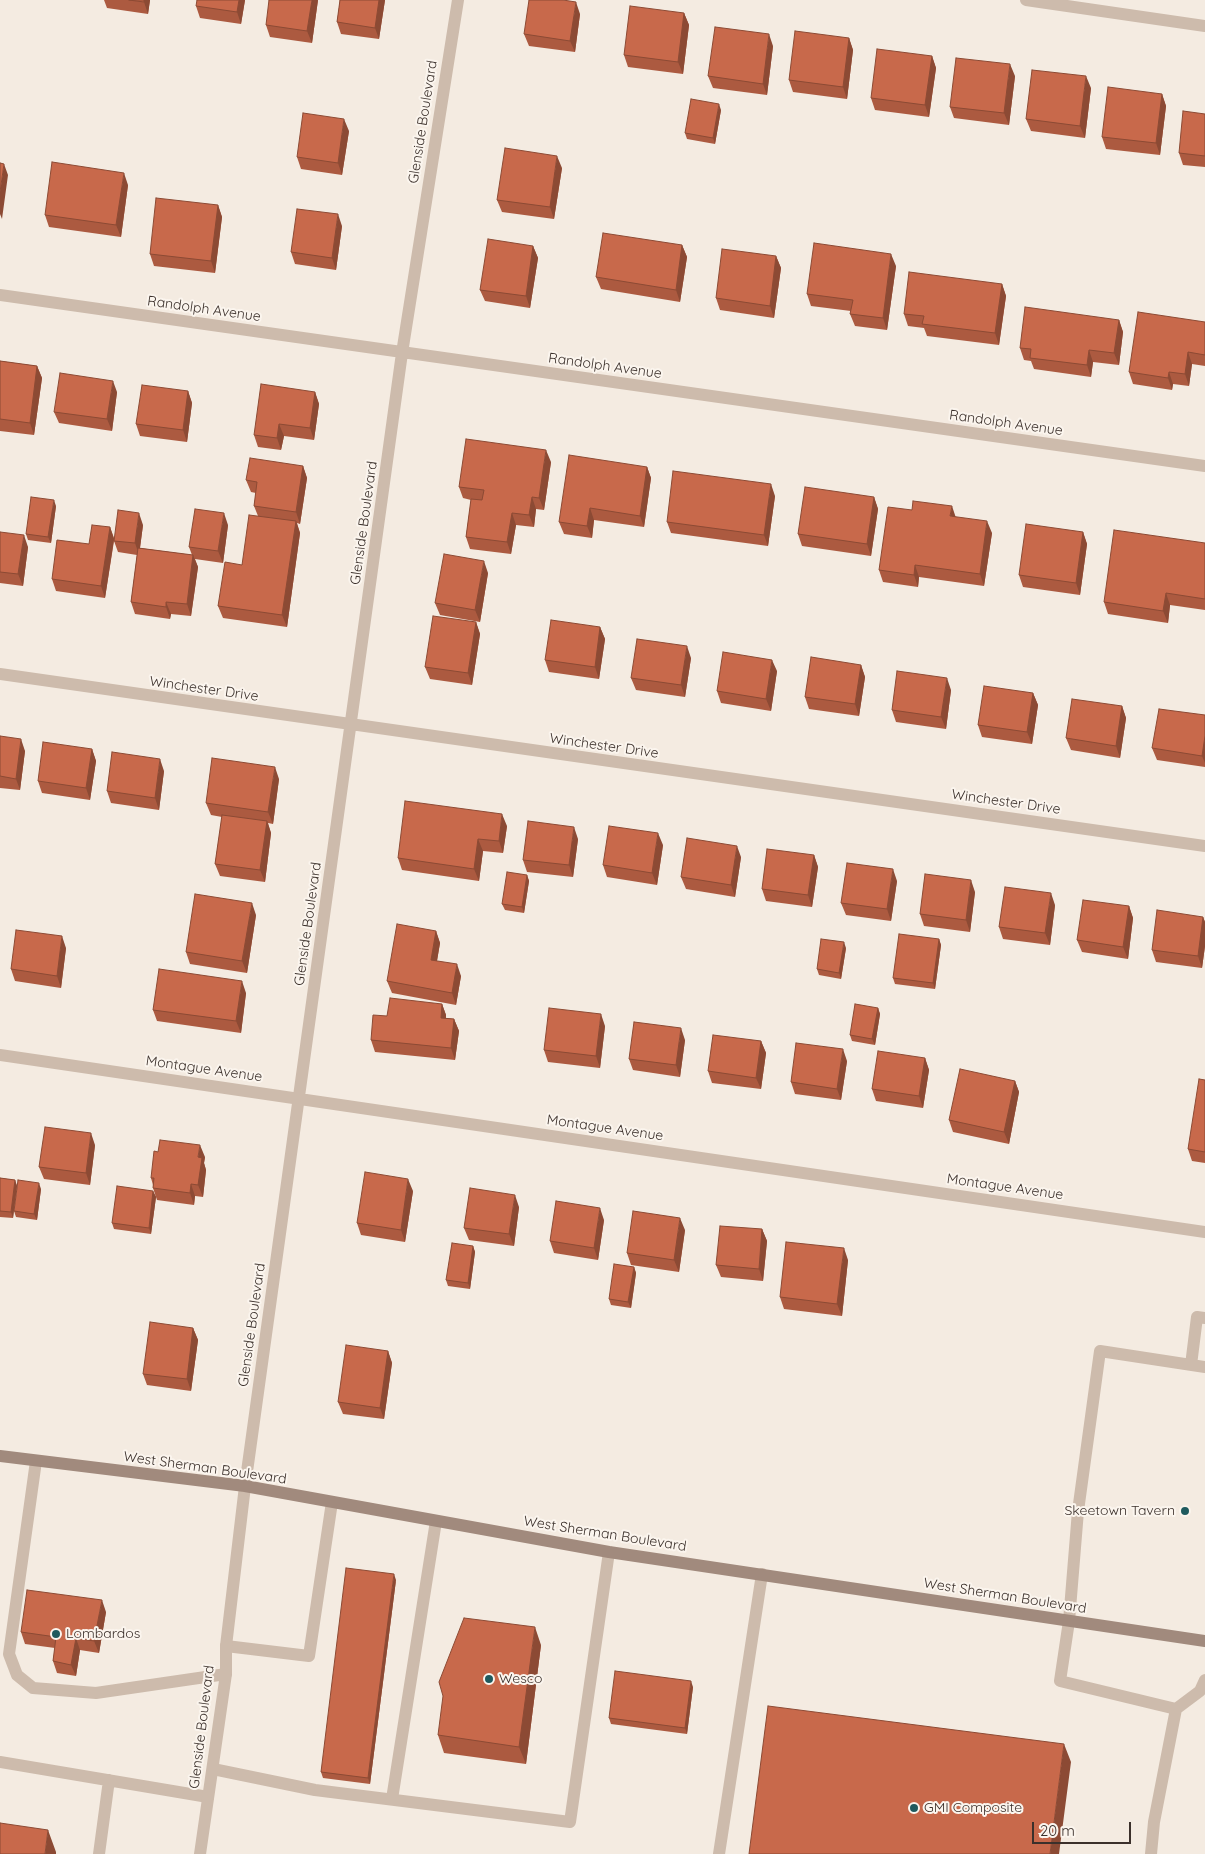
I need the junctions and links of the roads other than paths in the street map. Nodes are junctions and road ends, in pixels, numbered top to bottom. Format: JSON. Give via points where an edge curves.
{"nodes":[{"id":1,"x":458,"y":0,"type":"edge"},
{"id":2,"x":1026,"y":0,"type":"edge"},
{"id":3,"x":1205,"y":26,"type":"edge"},
{"id":4,"x":0,"y":295,"type":"edge"},
{"id":5,"x":402,"y":353,"type":"junction"},
{"id":6,"x":1205,"y":466,"type":"edge"},
{"id":7,"x":0,"y":674,"type":"edge"},
{"id":8,"x":351,"y":725,"type":"junction"},
{"id":9,"x":1205,"y":846,"type":"edge"},
{"id":10,"x":0,"y":1055,"type":"edge"},
{"id":11,"x":299,"y":1098,"type":"junction"},
{"id":12,"x":1205,"y":1232,"type":"edge"},
{"id":13,"x":1205,"y":1318,"type":"edge"},
{"id":14,"x":1191,"y":1365,"type":"junction"},
{"id":15,"x":1205,"y":1367,"type":"edge"},
{"id":16,"x":0,"y":1456,"type":"edge"},
{"id":17,"x":36,"y":1461,"type":"junction"},
{"id":18,"x":245,"y":1486,"type":"junction"},
{"id":19,"x":332,"y":1502,"type":"junction"},
{"id":20,"x":436,"y":1521,"type":"junction"},
{"id":21,"x":609,"y":1552,"type":"junction"},
{"id":22,"x":762,"y":1574,"type":"junction"},
{"id":23,"x":1068,"y":1621,"type":"junction"},
{"id":24,"x":1205,"y":1641,"type":"edge"},
{"id":25,"x":226,"y":1646,"type":"junction"},
{"id":26,"x":226,"y":1674,"type":"junction"},
{"id":27,"x":1205,"y":1680,"type":"edge"},
{"id":28,"x":1176,"y":1709,"type":"junction"},
{"id":29,"x":0,"y":1762,"type":"edge"},
{"id":30,"x":212,"y":1769,"type":"junction"},
{"id":31,"x":109,"y":1780,"type":"junction"},
{"id":32,"x":208,"y":1797,"type":"junction"},
{"id":33,"x":392,"y":1800,"type":"junction"},
{"id":34,"x":99,"y":1854,"type":"edge"},
{"id":35,"x":200,"y":1854,"type":"edge"},
{"id":36,"x":720,"y":1854,"type":"edge"},
{"id":37,"x":1151,"y":1854,"type":"edge"}],
"edges":[{"from":1,"to":5,"type":"street","name":"Glenside Boulevard"},
{"from":2,"to":3,"type":"street"},
{"from":4,"to":5,"type":"street","name":"Randolph Avenue"},
{"from":5,"to":6,"type":"street","name":"Randolph Avenue"},
{"from":5,"to":8,"type":"street","name":"Glenside Boulevard"},
{"from":7,"to":8,"type":"street","name":"Winchester Drive"},
{"from":8,"to":9,"type":"street","name":"Winchester Drive"},
{"from":8,"to":11,"type":"street","name":"Glenside Boulevard"},
{"from":10,"to":11,"type":"street","name":"Montague Avenue"},
{"from":11,"to":12,"type":"street","name":"Montague Avenue"},
{"from":11,"to":18,"type":"street","name":"Glenside Boulevard"},
{"from":13,"to":14,"type":"street","via":[[1197,1317]]},
{"from":14,"to":15,"type":"street"},
{"from":14,"to":23,"type":"street","via":[[1100,1351],[1078,1511]]},
{"from":16,"to":17,"type":"main road","name":"West Sherman Boulevard"},
{"from":17,"to":18,"type":"main road","name":"West Sherman Boulevard"},
{"from":17,"to":26,"type":"street","via":[[9,1654],[17,1675],[33,1688],[96,1693]]},
{"from":18,"to":19,"type":"main road","name":"West Sherman Boulevard"},
{"from":18,"to":25,"type":"street","name":"Glenside Boulevard"},
{"from":19,"to":20,"type":"main road","name":"West Sherman Boulevard"},
{"from":19,"to":25,"type":"street","via":[[309,1656]]},
{"from":20,"to":21,"type":"main road","name":"West Sherman Boulevard"},
{"from":20,"to":33,"type":"street"},
{"from":21,"to":22,"type":"main road","name":"West Sherman Boulevard"},
{"from":21,"to":33,"type":"street","via":[[570,1822]]},
{"from":22,"to":23,"type":"main road","name":"West Sherman Boulevard"},
{"from":22,"to":36,"type":"street"},
{"from":23,"to":24,"type":"main road","name":"West Sherman Boulevard"},
{"from":23,"to":28,"type":"street","via":[[1060,1681]]},
{"from":25,"to":26,"type":"street","name":"Glenside Boulevard"},
{"from":26,"to":30,"type":"street","name":"Glenside Boulevard"},
{"from":27,"to":28,"type":"street","via":[[1200,1691]]},
{"from":28,"to":37,"type":"street"},
{"from":29,"to":31,"type":"street"},
{"from":30,"to":32,"type":"street","name":"Glenside Boulevard"},
{"from":30,"to":33,"type":"street","via":[[315,1790]]},
{"from":31,"to":32,"type":"street"},
{"from":31,"to":34,"type":"street"},
{"from":32,"to":35,"type":"street","name":"Glenside Boulevard"}]}
